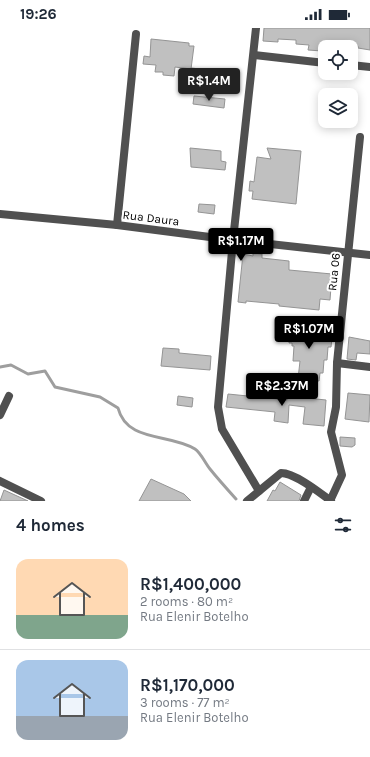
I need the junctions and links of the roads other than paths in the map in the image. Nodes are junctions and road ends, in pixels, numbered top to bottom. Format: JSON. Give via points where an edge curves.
{"nodes":[{"id":1,"x":256,"y":28,"type":"edge"},
{"id":2,"x":136,"y":34,"type":"dead end"},
{"id":3,"x":254,"y":55,"type":"junction"},
{"id":4,"x":318,"y":62,"type":"edge"},
{"id":5,"x":358,"y":66,"type":"edge"},
{"id":6,"x":370,"y":67,"type":"edge"},
{"id":7,"x":360,"y":137,"type":"dead end"},
{"id":8,"x":0,"y":214,"type":"edge"},
{"id":9,"x":117,"y":225,"type":"junction"},
{"id":10,"x":233,"y":240,"type":"junction"},
{"id":11,"x":349,"y":252,"type":"junction"},
{"id":12,"x":370,"y":255,"type":"edge"},
{"id":13,"x":337,"y":363,"type":"junction"},
{"id":14,"x":370,"y":366,"type":"edge"},
{"id":15,"x":9,"y":396,"type":"dead end"},
{"id":16,"x":0,"y":415,"type":"edge"},
{"id":17,"x":0,"y":481,"type":"edge"},
{"id":18,"x":311,"y":487,"type":"junction"},
{"id":19,"x":259,"y":491,"type":"junction"},
{"id":20,"x":42,"y":501,"type":"edge"},
{"id":21,"x":247,"y":501,"type":"edge"},
{"id":22,"x":304,"y":501,"type":"edge"},
{"id":23,"x":330,"y":501,"type":"edge"}],
"edges":[{"from":1,"to":3,"type":"street"},
{"from":2,"to":9,"type":"street"},
{"from":3,"to":4,"type":"street"},
{"from":3,"to":10,"type":"street"},
{"from":5,"to":6,"type":"street"},
{"from":7,"to":11,"type":"street","name":"Rua 06"},
{"from":8,"to":9,"type":"street","name":"Rua Daura"},
{"from":9,"to":10,"type":"street","name":"Rua Daura"},
{"from":10,"to":11,"type":"street","name":"Rua Daura"},
{"from":10,"to":19,"type":"street","via":[[218,407],[222,429]]},
{"from":11,"to":12,"type":"street","name":"Rua Daura"},
{"from":11,"to":13,"type":"street","name":"Rua 06"},
{"from":13,"to":14,"type":"street"},
{"from":13,"to":23,"type":"street","name":"Rua 06","via":[[336,407],[332,432],[342,475]]},
{"from":15,"to":16,"type":"street"},
{"from":17,"to":20,"type":"street"},
{"from":18,"to":19,"type":"street","via":[[281,472]]},
{"from":18,"to":22,"type":"street"},
{"from":18,"to":23,"type":"street"},
{"from":19,"to":21,"type":"street"}]}
